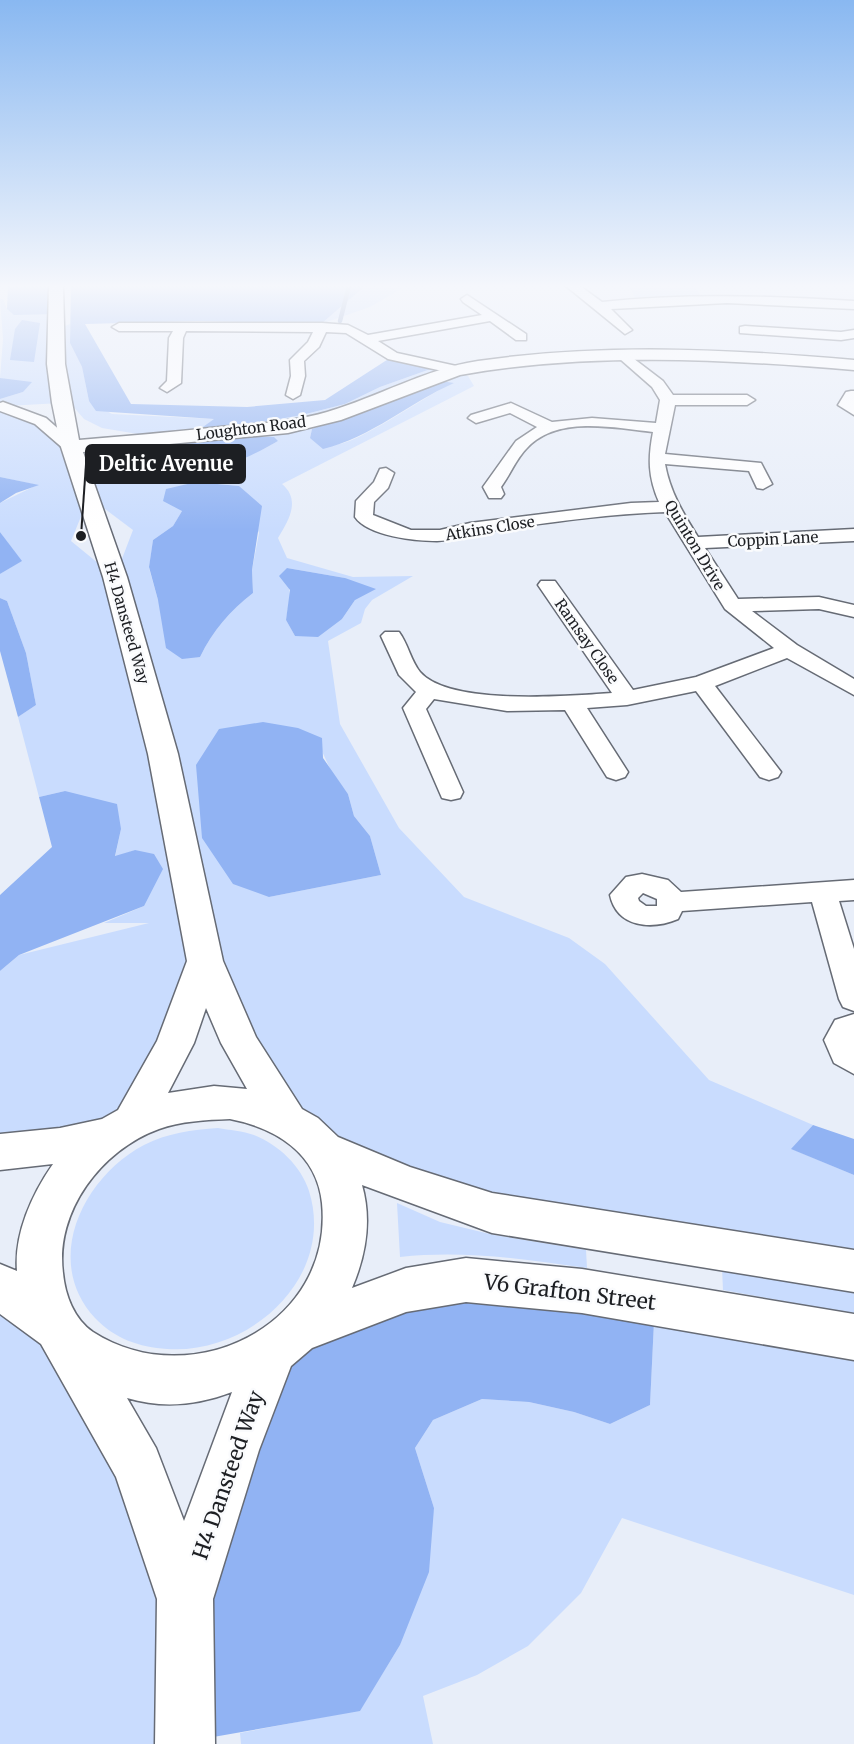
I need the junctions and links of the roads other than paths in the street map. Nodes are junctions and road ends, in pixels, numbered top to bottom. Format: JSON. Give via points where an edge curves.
{"nodes":[{"id":1,"x":55,"y":367,"type":"edge"},
{"id":2,"x":175,"y":367,"type":"edge"},
{"id":3,"x":297,"y":367,"type":"edge"},
{"id":4,"x":444,"y":367,"type":"edge"},
{"id":5,"x":478,"y":367,"type":"edge"},
{"id":6,"x":638,"y":367,"type":"edge"},
{"id":7,"x":456,"y":370,"type":"junction"},
{"id":8,"x":167,"y":388,"type":"dead end"},
{"id":9,"x":293,"y":395,"type":"dead end"},
{"id":10,"x":668,"y":400,"type":"junction"},
{"id":11,"x":747,"y":400,"type":"dead end"},
{"id":12,"x":49,"y":404,"type":"junction"},
{"id":13,"x":1,"y":407,"type":"edge"},
{"id":14,"x":476,"y":418,"type":"dead end"},
{"id":15,"x":549,"y":427,"type":"junction"},
{"id":16,"x":662,"y":428,"type":"junction"},
{"id":17,"x":141,"y":438,"type":"junction"},
{"id":18,"x":71,"y":447,"type":"junction"},
{"id":19,"x":656,"y":458,"type":"junction"},
{"id":20,"x":386,"y":473,"type":"dead end"},
{"id":21,"x":763,"y":484,"type":"dead end"},
{"id":22,"x":495,"y":494,"type":"dead end"},
{"id":23,"x":670,"y":507,"type":"junction"},
{"id":24,"x":854,"y":535,"type":"edge"},
{"id":25,"x":693,"y":543,"type":"junction"},
{"id":26,"x":548,"y":585,"type":"dead end"},
{"id":27,"x":732,"y":605,"type":"junction"},
{"id":28,"x":854,"y":611,"type":"edge"},
{"id":29,"x":392,"y":636,"type":"dead end"},
{"id":30,"x":789,"y":651,"type":"junction"},
{"id":31,"x":702,"y":682,"type":"junction"},
{"id":32,"x":854,"y":688,"type":"edge"},
{"id":33,"x":429,"y":691,"type":"junction"},
{"id":34,"x":627,"y":698,"type":"junction"},
{"id":35,"x":572,"y":703,"type":"junction"},
{"id":36,"x":616,"y":772,"type":"dead end"},
{"id":37,"x":769,"y":772,"type":"dead end"},
{"id":38,"x":451,"y":792,"type":"dead end"},
{"id":39,"x":854,"y":890,"type":"edge"},
{"id":40,"x":823,"y":893,"type":"junction"},
{"id":41,"x":672,"y":902,"type":"dead end"},
{"id":42,"x":204,"y":957,"type":"junction"},
{"id":43,"x":854,"y":999,"type":"edge"},
{"id":44,"x":854,"y":1026,"type":"edge"},
{"id":45,"x":854,"y":1061,"type":"edge"},
{"id":46,"x":287,"y":1119,"type":"junction"},
{"id":47,"x":122,"y":1129,"type":"junction"},
{"id":48,"x":325,"y":1150,"type":"junction"},
{"id":49,"x":0,"y":1152,"type":"edge"},
{"id":50,"x":854,"y":1271,"type":"edge"},
{"id":51,"x":0,"y":1286,"type":"edge"},
{"id":52,"x":64,"y":1336,"type":"junction"},
{"id":53,"x":854,"y":1337,"type":"edge"},
{"id":54,"x":282,"y":1342,"type":"junction"},
{"id":55,"x":185,"y":1599,"type":"junction"},
{"id":56,"x":185,"y":1744,"type":"edge"}],
"edges":[{"from":1,"to":12,"type":"street","name":"H4 Dansteed Way"},
{"from":2,"to":8,"type":"street","via":[[174,383]]},
{"from":3,"to":9,"type":"street"},
{"from":4,"to":7,"type":"street"},
{"from":5,"to":7,"type":"street","name":"Loughton Road"},
{"from":6,"to":10,"type":"street","via":[[658,384]]},
{"from":7,"to":17,"type":"street","name":"Loughton Road","via":[[334,416],[288,427]]},
{"from":10,"to":11,"type":"street"},
{"from":10,"to":16,"type":"street","name":"Quinton Drive"},
{"from":12,"to":13,"type":"street"},
{"from":12,"to":17,"type":"street","via":[[115,435]]},
{"from":12,"to":18,"type":"street","name":"H4 Dansteed Way"},
{"from":13,"to":18,"type":"street","via":[[26,411],[42,419]]},
{"from":14,"to":15,"type":"street","via":[[511,408]]},
{"from":15,"to":16,"type":"street","via":[[583,423]]},
{"from":15,"to":22,"type":"street","via":[[526,440],[492,487]]},
{"from":16,"to":19,"type":"street","name":"Quinton Drive"},
{"from":17,"to":18,"type":"street","name":"Loughton Road"},
{"from":18,"to":42,"type":"street","name":"H4 Dansteed Way","via":[[115,577],[163,754]]},
{"from":19,"to":21,"type":"street","via":[[760,467]]},
{"from":19,"to":23,"type":"street","name":"Quinton Drive","via":[[660,484]]},
{"from":20,"to":23,"type":"street","name":"Atkins Close","via":[[382,484],[365,501],[364,517],[410,535],[440,536],[490,525]]},
{"from":23,"to":25,"type":"street","name":"Quinton Drive"},
{"from":24,"to":25,"type":"street","name":"Coppin Lane"},
{"from":25,"to":27,"type":"street","name":"Quinton Drive"},
{"from":26,"to":34,"type":"street","name":"Ramsay Close"},
{"from":27,"to":28,"type":"street","via":[[790,601]]},
{"from":27,"to":30,"type":"street","name":"Quinton Drive"},
{"from":29,"to":33,"type":"street","via":[[410,675]]},
{"from":30,"to":31,"type":"street","name":"Ramsay Close"},
{"from":30,"to":32,"type":"street","name":"Quinton Drive"},
{"from":31,"to":34,"type":"street","name":"Ramsay Close"},
{"from":31,"to":37,"type":"street"},
{"from":33,"to":35,"type":"street","name":"Ramsay Close","via":[[507,704]]},
{"from":33,"to":38,"type":"street","via":[[414,708]]},
{"from":34,"to":35,"type":"street","name":"Ramsay Close"},
{"from":35,"to":36,"type":"street"},
{"from":39,"to":40,"type":"street"},
{"from":40,"to":41,"type":"street"},
{"from":40,"to":43,"type":"street"},
{"from":42,"to":46,"type":"street","name":"H4 Dansteed Way","via":[[240,1044]]},
{"from":42,"to":47,"type":"street","via":[[175,1043]]},
{"from":44,"to":45,"type":"street","via":[[846,1029],[840,1040],[845,1054]]},
{"from":46,"to":47,"type":"street","via":[[252,1106],[193,1103],[155,1112]]},
{"from":46,"to":48,"type":"street"},
{"from":47,"to":49,"type":"street","via":[[60,1146]]},
{"from":47,"to":52,"type":"street","name":"H4 Dansteed Way","via":[[86,1156],[58,1191],[45,1222],[38,1266],[44,1299]]},
{"from":48,"to":50,"type":"street","via":[[400,1183],[492,1213]]},
{"from":48,"to":54,"type":"street","via":[[339,1177],[347,1233],[335,1275],[316,1307]]},
{"from":51,"to":52,"type":"street"},
{"from":52,"to":54,"type":"street","name":"V6 Grafton Street","via":[[120,1373],[172,1382],[214,1376]]},
{"from":52,"to":55,"type":"street","name":"H4 Dansteed Way","via":[[138,1466]]},
{"from":53,"to":54,"type":"street","name":"V6 Grafton Street","via":[[582,1291],[466,1280],[406,1290]]},
{"from":54,"to":55,"type":"street","name":"H4 Dansteed Way","via":[[234,1450]]},
{"from":55,"to":56,"type":"street","name":"H4 Dansteed Way"}]}
